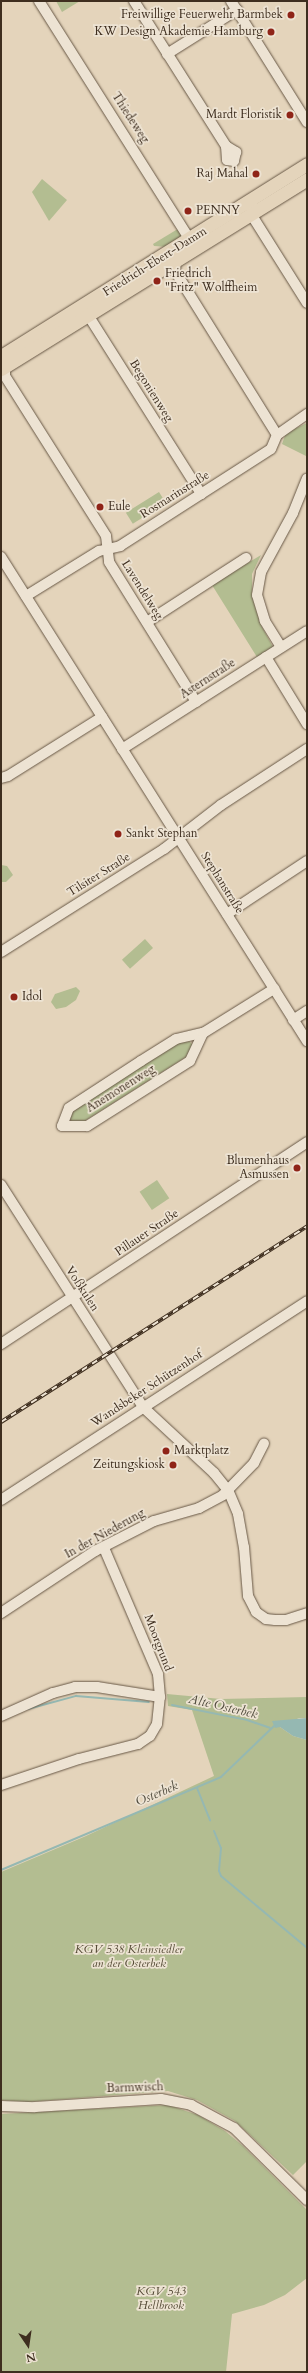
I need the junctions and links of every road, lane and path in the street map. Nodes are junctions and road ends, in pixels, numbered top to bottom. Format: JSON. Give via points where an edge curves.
{"nodes":[{"id":1,"x":39,"y":1,"type":"edge"},
{"id":2,"x":134,"y":1,"type":"edge"},
{"id":3,"x":231,"y":1,"type":"edge"},
{"id":4,"x":237,"y":10,"type":"junction"},
{"id":5,"x":167,"y":54,"type":"junction"},
{"id":6,"x":307,"y":122,"type":"edge"},
{"id":7,"x":226,"y":146,"type":"dead end"},
{"id":8,"x":307,"y":164,"type":"edge"},
{"id":9,"x":307,"y":179,"type":"edge"},
{"id":10,"x":254,"y":200,"type":"junction"},
{"id":11,"x":251,"y":214,"type":"junction"},
{"id":12,"x":191,"y":245,"type":"junction"},
{"id":13,"x":176,"y":261,"type":"junction"},
{"id":14,"x":94,"y":299,"type":"junction"},
{"id":15,"x":307,"y":303,"type":"edge"},
{"id":16,"x":88,"y":315,"type":"junction"},
{"id":17,"x":2,"y":364,"type":"edge"},
{"id":18,"x":307,"y":414,"type":"edge"},
{"id":19,"x":277,"y":435,"type":"junction"},
{"id":20,"x":307,"y":479,"type":"edge"},
{"id":21,"x":201,"y":494,"type":"junction"},
{"id":22,"x":110,"y":549,"type":"junction"},
{"id":23,"x":1,"y":557,"type":"edge"},
{"id":24,"x":246,"y":558,"type":"dead end"},
{"id":25,"x":26,"y":596,"type":"junction"},
{"id":26,"x":147,"y":622,"type":"junction"},
{"id":27,"x":307,"y":631,"type":"edge"},
{"id":28,"x":281,"y":647,"type":"junction"},
{"id":29,"x":266,"y":657,"type":"junction"},
{"id":30,"x":196,"y":702,"type":"junction"},
{"id":31,"x":102,"y":717,"type":"junction"},
{"id":32,"x":307,"y":724,"type":"edge"},
{"id":33,"x":122,"y":749,"type":"junction"},
{"id":34,"x":307,"y":749,"type":"edge"},
{"id":35,"x":1,"y":778,"type":"edge"},
{"id":36,"x":178,"y":838,"type":"junction"},
{"id":37,"x":307,"y":861,"type":"edge"},
{"id":38,"x":226,"y":914,"type":"junction"},
{"id":39,"x":1,"y":952,"type":"edge"},
{"id":40,"x":274,"y":989,"type":"junction"},
{"id":41,"x":307,"y":1011,"type":"edge"},
{"id":42,"x":293,"y":1020,"type":"junction"},
{"id":43,"x":203,"y":1034,"type":"junction"},
{"id":44,"x":307,"y":1041,"type":"edge"},
{"id":45,"x":307,"y":1142,"type":"edge"},
{"id":46,"x":1,"y":1185,"type":"edge"},
{"id":47,"x":73,"y":1298,"type":"junction"},
{"id":48,"x":307,"y":1301,"type":"edge"},
{"id":49,"x":1,"y":1344,"type":"edge"},
{"id":50,"x":143,"y":1407,"type":"junction"},
{"id":51,"x":264,"y":1443,"type":"dead end"},
{"id":52,"x":228,"y":1490,"type":"junction"},
{"id":53,"x":1,"y":1500,"type":"edge"},
{"id":54,"x":104,"y":1548,"type":"junction"},
{"id":55,"x":1,"y":1613,"type":"edge"},
{"id":56,"x":307,"y":1613,"type":"edge"},
{"id":57,"x":160,"y":1697,"type":"junction"},
{"id":58,"x":1,"y":1716,"type":"edge"},
{"id":59,"x":1,"y":1785,"type":"edge"},
{"id":60,"x":1,"y":2106,"type":"edge"},
{"id":61,"x":307,"y":2200,"type":"edge"}],
"edges":[{"from":1,"to":12,"type":"street","name":"Thiedeweg"},
{"from":2,"to":5,"type":"street"},
{"from":3,"to":4,"type":"street"},
{"from":4,"to":5,"type":"street"},
{"from":4,"to":6,"type":"street"},
{"from":5,"to":7,"type":"street"},
{"from":8,"to":10,"type":"main road","name":"Friedrich-Ebert-Damm"},
{"from":9,"to":11,"type":"main road","name":"Friedrich-Ebert-Damm"},
{"from":10,"to":11,"type":"street"},
{"from":10,"to":12,"type":"main road","name":"Friedrich-Ebert-Damm"},
{"from":11,"to":12,"type":"main road","name":"Friedrich-Ebert-Damm"},
{"from":11,"to":15,"type":"street"},
{"from":12,"to":13,"type":"main road","name":"Friedrich-Ebert-Damm"},
{"from":12,"to":14,"type":"main road","name":"Friedrich-Ebert-Damm"},
{"from":13,"to":16,"type":"main road","name":"Friedrich-Ebert-Damm"},
{"from":13,"to":19,"type":"street","via":[[175,271]]},
{"from":14,"to":16,"type":"street"},
{"from":14,"to":17,"type":"main road","name":"Friedrich-Ebert-Damm"},
{"from":16,"to":17,"type":"main road","name":"Friedrich-Ebert-Damm"},
{"from":16,"to":21,"type":"street","name":"Begonienweg"},
{"from":17,"to":22,"type":"street","name":"Lavendelweg","via":[[5,376],[106,536]]},
{"from":18,"to":19,"type":"street","name":"Rosmarinstraße"},
{"from":19,"to":21,"type":"street","name":"Rosmarinstraße","via":[[271,449]]},
{"from":20,"to":28,"type":"street","via":[[293,513],[260,572],[257,594],[265,620]]},
{"from":21,"to":22,"type":"street","name":"Rosmarinstraße","via":[[120,546]]},
{"from":22,"to":25,"type":"street","name":"Rosmarinstraße","via":[[99,551]]},
{"from":22,"to":26,"type":"street","name":"Lavendelweg","via":[[109,562]]},
{"from":23,"to":25,"type":"street","name":"Stephanstraße"},
{"from":24,"to":26,"type":"street"},
{"from":25,"to":31,"type":"street","name":"Stephanstraße"},
{"from":26,"to":30,"type":"street","name":"Lavendelweg"},
{"from":27,"to":28,"type":"street","name":"Asternstraße"},
{"from":28,"to":29,"type":"street","name":"Asternstraße"},
{"from":29,"to":30,"type":"street","name":"Asternstraße"},
{"from":29,"to":32,"type":"street"},
{"from":30,"to":33,"type":"street","name":"Asternstraße"},
{"from":31,"to":33,"type":"street","name":"Stephanstraße"},
{"from":31,"to":35,"type":"street"},
{"from":33,"to":36,"type":"street","name":"Stephanstraße"},
{"from":34,"to":36,"type":"street","name":"Tilsiter Straße","via":[[221,805]]},
{"from":36,"to":38,"type":"street","name":"Stephanstraße"},
{"from":36,"to":39,"type":"street","name":"Tilsiter Straße"},
{"from":37,"to":38,"type":"street"},
{"from":38,"to":40,"type":"street","name":"Stephanstraße"},
{"from":40,"to":42,"type":"street","name":"Stephanstraße"},
{"from":40,"to":43,"type":"street","name":"Anemonenweg"},
{"from":41,"to":42,"type":"street"},
{"from":42,"to":44,"type":"street","name":"Stephanstraße"},
{"from":43,"to":43,"type":"street","name":"Anemonenweg","via":[[176,1039],[69,1108],[62,1126],[87,1126],[190,1061]]},
{"from":45,"to":47,"type":"street","name":"Pillauer Straße"},
{"from":46,"to":47,"type":"street","name":"Voßkulen"},
{"from":47,"to":49,"type":"street","name":"Pillauer Straße"},
{"from":47,"to":50,"type":"street","name":"Voßkulen"},
{"from":48,"to":50,"type":"street","name":"Wandsbeker Schützenhof"},
{"from":50,"to":52,"type":"street","name":"Voßkulen","via":[[214,1473]]},
{"from":50,"to":53,"type":"street","name":"Wandsbeker Schützenhof"},
{"from":51,"to":52,"type":"street","name":"In der Niederung","via":[[254,1463]]},
{"from":52,"to":54,"type":"street","name":"In der Niederung","via":[[199,1508],[154,1521]]},
{"from":52,"to":56,"type":"street","name":"Voßkulen","via":[[238,1514],[248,1596],[252,1606],[266,1619],[286,1620]]},
{"from":54,"to":55,"type":"street","name":"In der Niederung","via":[[95,1551]]},
{"from":54,"to":57,"type":"street","name":"Moorgrund","via":[[158,1674]]},
{"from":57,"to":58,"type":"street","via":[[97,1687],[75,1687],[53,1693]]},
{"from":57,"to":59,"type":"street","name":"Moorgrund","via":[[157,1724],[150,1736],[138,1744],[79,1759]]},
{"from":60,"to":61,"type":"street","name":"Barmwisch","via":[[35,2107],[161,2099],[191,2105],[234,2128]]}]}
